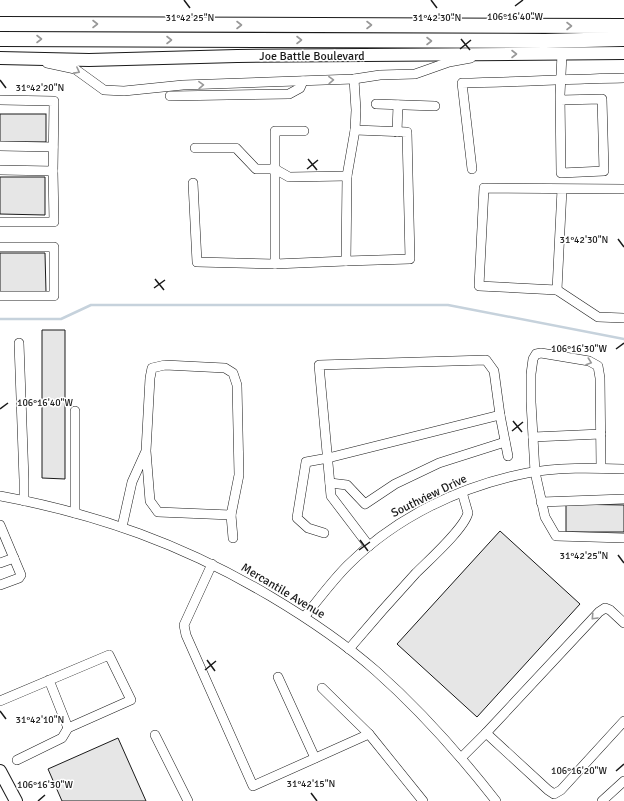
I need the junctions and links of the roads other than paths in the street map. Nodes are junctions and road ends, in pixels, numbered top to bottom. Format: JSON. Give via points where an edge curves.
{"nodes":[{"id":1,"x":0,"y":24,"type":"edge"},
{"id":2,"x":624,"y":26,"type":"edge"},
{"id":3,"x":0,"y":39,"type":"edge"},
{"id":4,"x":624,"y":39,"type":"edge"},
{"id":5,"x":624,"y":53,"type":"edge"},
{"id":6,"x":493,"y":54,"type":"junction"},
{"id":7,"x":562,"y":54,"type":"junction"},
{"id":8,"x":0,"y":58,"type":"edge"},
{"id":9,"x":26,"y":59,"type":"junction"},
{"id":10,"x":624,"y":78,"type":"edge"},
{"id":11,"x":354,"y":79,"type":"junction"},
{"id":12,"x":562,"y":79,"type":"junction"},
{"id":13,"x":303,"y":80,"type":"junction"},
{"id":14,"x":170,"y":96,"type":"dead end"},
{"id":15,"x":0,"y":100,"type":"edge"},
{"id":16,"x":560,"y":100,"type":"junction"},
{"id":17,"x":376,"y":104,"type":"dead end"},
{"id":18,"x":398,"y":105,"type":"junction"},
{"id":19,"x":435,"y":106,"type":"dead end"},
{"id":20,"x":355,"y":130,"type":"junction"},
{"id":21,"x":304,"y":131,"type":"dead end"},
{"id":22,"x":397,"y":132,"type":"junction"},
{"id":23,"x":0,"y":146,"type":"edge"},
{"id":24,"x":53,"y":147,"type":"junction"},
{"id":25,"x":195,"y":148,"type":"dead end"},
{"id":26,"x":274,"y":169,"type":"junction"},
{"id":27,"x":472,"y":169,"type":"dead end"},
{"id":28,"x":0,"y":170,"type":"edge"},
{"id":29,"x":53,"y":170,"type":"junction"},
{"id":30,"x":347,"y":176,"type":"junction"},
{"id":31,"x":193,"y":183,"type":"dead end"},
{"id":32,"x":562,"y":189,"type":"junction"},
{"id":33,"x":624,"y":189,"type":"edge"},
{"id":34,"x":0,"y":222,"type":"edge"},
{"id":35,"x":0,"y":247,"type":"edge"},
{"id":36,"x":346,"y":261,"type":"junction"},
{"id":37,"x":275,"y":264,"type":"junction"},
{"id":38,"x":557,"y":290,"type":"junction"},
{"id":39,"x":0,"y":296,"type":"edge"},
{"id":40,"x":624,"y":318,"type":"edge"},
{"id":41,"x":19,"y":343,"type":"dead end"},
{"id":42,"x":75,"y":411,"type":"dead end"},
{"id":43,"x":500,"y":415,"type":"junction"},
{"id":44,"x":601,"y":434,"type":"junction"},
{"id":45,"x":533,"y":436,"type":"junction"},
{"id":46,"x":505,"y":442,"type":"junction"},
{"id":47,"x":146,"y":451,"type":"junction"},
{"id":48,"x":508,"y":456,"type":"dead end"},
{"id":49,"x":328,"y":458,"type":"junction"},
{"id":50,"x":601,"y":468,"type":"junction"},
{"id":51,"x":624,"y":469,"type":"edge"},
{"id":52,"x":535,"y":472,"type":"junction"},
{"id":53,"x":330,"y":484,"type":"junction"},
{"id":54,"x":462,"y":492,"type":"junction"},
{"id":55,"x":0,"y":496,"type":"edge"},
{"id":56,"x":624,"y":499,"type":"edge"},
{"id":57,"x":24,"y":500,"type":"junction"},
{"id":58,"x":542,"y":502,"type":"junction"},
{"id":59,"x":74,"y":513,"type":"junction"},
{"id":60,"x":231,"y":516,"type":"junction"},
{"id":61,"x":0,"y":525,"type":"edge"},
{"id":62,"x":122,"y":527,"type":"junction"},
{"id":63,"x":324,"y":533,"type":"dead end"},
{"id":64,"x":232,"y":538,"type":"dead end"},
{"id":65,"x":624,"y":538,"type":"edge"},
{"id":66,"x":369,"y":546,"type":"junction"},
{"id":67,"x":14,"y":558,"type":"junction"},
{"id":68,"x":0,"y":563,"type":"edge"},
{"id":69,"x":212,"y":564,"type":"junction"},
{"id":70,"x":0,"y":585,"type":"edge"},
{"id":71,"x":305,"y":616,"type":"junction"},
{"id":72,"x":624,"y":623,"type":"edge"},
{"id":73,"x":348,"y":649,"type":"junction"},
{"id":74,"x":278,"y":677,"type":"dead end"},
{"id":75,"x":48,"y":680,"type":"junction"},
{"id":76,"x":322,"y":688,"type":"dead end"},
{"id":77,"x":0,"y":701,"type":"edge"},
{"id":78,"x":624,"y":721,"type":"edge"},
{"id":79,"x":68,"y":728,"type":"junction"},
{"id":80,"x":486,"y":733,"type":"junction"},
{"id":81,"x":368,"y":734,"type":"junction"},
{"id":82,"x":155,"y":735,"type":"dead end"},
{"id":83,"x":315,"y":758,"type":"junction"},
{"id":84,"x":461,"y":758,"type":"junction"},
{"id":85,"x":17,"y":760,"type":"dead end"},
{"id":86,"x":0,"y":771,"type":"edge"},
{"id":87,"x":624,"y":781,"type":"edge"},
{"id":88,"x":16,"y":801,"type":"edge"},
{"id":89,"x":188,"y":801,"type":"edge"},
{"id":90,"x":423,"y":801,"type":"edge"},
{"id":91,"x":496,"y":801,"type":"edge"},
{"id":92,"x":602,"y":801,"type":"edge"}],
"edges":[{"from":1,"to":2,"type":"highway","one_way":true},
{"from":3,"to":4,"type":"highway","one_way":true},
{"from":5,"to":7,"type":"main road","name":"Joe Battle Boulevard"},
{"from":6,"to":7,"type":"main road","name":"Joe Battle Boulevard","one_way":true},
{"from":6,"to":9,"type":"main road","name":"Joe Battle Boulevard"},
{"from":6,"to":11,"type":"street","via":[[449,62],[415,74]]},
{"from":7,"to":12,"type":"street"},
{"from":8,"to":9,"type":"main road","name":"Joe Battle Boulevard"},
{"from":9,"to":13,"type":"street","one_way":true,"via":[[75,69],[104,90],[124,91],[183,85]]},
{"from":10,"to":12,"type":"street"},
{"from":13,"to":11,"type":"street","one_way":true},
{"from":11,"to":20,"type":"street"},
{"from":12,"to":16,"type":"street"},
{"from":12,"to":27,"type":"street","via":[[462,83]]},
{"from":13,"to":14,"type":"street","via":[[300,88],[289,94]]},
{"from":15,"to":24,"type":"street","via":[[54,101]]},
{"from":16,"to":16,"type":"street","via":[[561,173],[604,171],[602,99]]},
{"from":17,"to":18,"type":"street"},
{"from":18,"to":19,"type":"street"},
{"from":18,"to":22,"type":"street"},
{"from":20,"to":22,"type":"street"},
{"from":20,"to":30,"type":"street"},
{"from":21,"to":26,"type":"street","via":[[275,131]]},
{"from":22,"to":36,"type":"street","via":[[407,132],[410,259]]},
{"from":23,"to":24,"type":"street"},
{"from":24,"to":29,"type":"street"},
{"from":25,"to":26,"type":"street","via":[[236,148],[256,168]]},
{"from":26,"to":30,"type":"street","via":[[289,177]]},
{"from":26,"to":37,"type":"street"},
{"from":28,"to":29,"type":"street"},
{"from":29,"to":34,"type":"street","via":[[54,222]]},
{"from":30,"to":36,"type":"street"},
{"from":31,"to":37,"type":"street","via":[[197,262]]},
{"from":32,"to":33,"type":"street"},
{"from":32,"to":38,"type":"street"},
{"from":32,"to":38,"type":"street","via":[[484,188],[483,195],[479,286]]},
{"from":35,"to":39,"type":"street","via":[[54,248],[54,296]]},
{"from":36,"to":37,"type":"street"},
{"from":38,"to":40,"type":"street","via":[[598,317]]},
{"from":41,"to":57,"type":"street"},
{"from":42,"to":59,"type":"street"},
{"from":43,"to":46,"type":"street"},
{"from":43,"to":49,"type":"street"},
{"from":43,"to":49,"type":"street","via":[[494,371],[486,360],[319,365]]},
{"from":44,"to":45,"type":"street"},
{"from":45,"to":44,"type":"street","one_way":true,"via":[[531,374],[533,359],[536,354],[541,353],[594,363],[599,370],[600,378]]},
{"from":44,"to":50,"type":"street"},
{"from":45,"to":52,"type":"street"},
{"from":46,"to":48,"type":"street"},
{"from":46,"to":53,"type":"street","via":[[439,463],[395,484],[365,504],[346,485]]},
{"from":47,"to":60,"type":"street","via":[[150,501],[158,512]]},
{"from":47,"to":60,"type":"street","via":[[152,368],[165,365],[225,368],[234,372],[237,385],[239,475]]},
{"from":47,"to":62,"type":"street","via":[[132,482]]},
{"from":49,"to":53,"type":"street"},
{"from":49,"to":63,"type":"street","via":[[306,462],[297,518],[308,528]]},
{"from":50,"to":51,"type":"street","name":"Southview Drive"},
{"from":50,"to":52,"type":"street","name":"Southview Drive"},
{"from":52,"to":54,"type":"street","name":"Southview Drive","via":[[491,481]]},
{"from":52,"to":58,"type":"street"},
{"from":53,"to":66,"type":"street","via":[[331,496]]},
{"from":54,"to":66,"type":"street","name":"Southview Drive","via":[[391,528]]},
{"from":54,"to":73,"type":"street","via":[[468,513],[465,520]]},
{"from":55,"to":57,"type":"street","name":"Mercantile Avenue"},
{"from":56,"to":58,"type":"street"},
{"from":57,"to":59,"type":"street","name":"Mercantile Avenue"},
{"from":58,"to":65,"type":"street","via":[[545,517],[556,536]]},
{"from":59,"to":62,"type":"street","name":"Mercantile Avenue"},
{"from":60,"to":64,"type":"street"},
{"from":61,"to":67,"type":"street"},
{"from":62,"to":69,"type":"street","name":"Mercantile Avenue","via":[[164,542]]},
{"from":66,"to":71,"type":"street","name":"Southview Drive","via":[[336,578]]},
{"from":67,"to":68,"type":"street"},
{"from":67,"to":70,"type":"street","via":[[20,578]]},
{"from":69,"to":71,"type":"street","name":"Mercantile Avenue"},
{"from":69,"to":83,"type":"street","via":[[184,625],[253,786]]},
{"from":71,"to":73,"type":"street","name":"Mercantile Avenue"},
{"from":72,"to":80,"type":"street","one_way":true,"via":[[610,610],[603,608]]},
{"from":73,"to":84,"type":"street","name":"Mercantile Avenue","via":[[405,698]]},
{"from":74,"to":83,"type":"street"},
{"from":75,"to":77,"type":"street"},
{"from":75,"to":79,"type":"street"},
{"from":75,"to":79,"type":"street","via":[[109,654],[131,700]]},
{"from":76,"to":81,"type":"street"},
{"from":78,"to":80,"type":"street","via":[[561,790],[554,794]]},
{"from":79,"to":85,"type":"street","via":[[62,738]]},
{"from":80,"to":84,"type":"street"},
{"from":81,"to":83,"type":"street"},
{"from":81,"to":90,"type":"street"},
{"from":82,"to":89,"type":"street"},
{"from":84,"to":91,"type":"street","name":"Mercantile Avenue"},
{"from":86,"to":88,"type":"main road"},
{"from":87,"to":92,"type":"street"}]}
